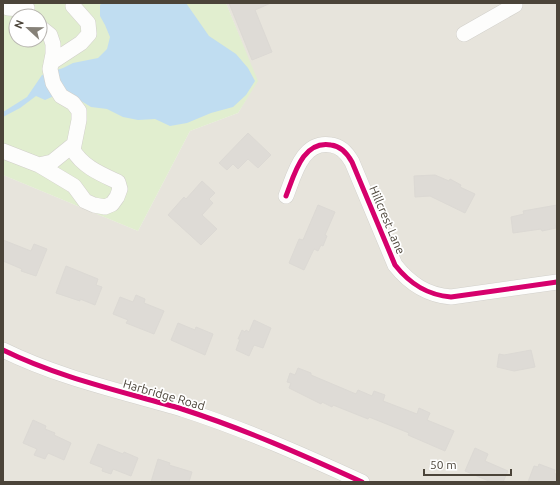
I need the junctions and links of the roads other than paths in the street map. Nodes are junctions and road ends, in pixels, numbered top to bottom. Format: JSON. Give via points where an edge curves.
{"nodes":[{"id":1,"x":74,"y":3,"type":"edge"},
{"id":2,"x":515,"y":5,"type":"dead end"},
{"id":3,"x":48,"y":33,"type":"edge"},
{"id":4,"x":464,"y":34,"type":"dead end"},
{"id":5,"x":51,"y":65,"type":"junction"},
{"id":6,"x":74,"y":145,"type":"junction"},
{"id":7,"x":3,"y":151,"type":"edge"},
{"id":8,"x":39,"y":165,"type":"junction"},
{"id":9,"x":286,"y":196,"type":"dead end"},
{"id":10,"x":557,"y":282,"type":"edge"},
{"id":11,"x":3,"y":350,"type":"edge"},
{"id":12,"x":362,"y":482,"type":"edge"}],
"edges":[{"from":1,"to":5,"type":"street","via":[[73,6],[88,23],[89,34]]},
{"from":2,"to":4,"type":"street"},
{"from":3,"to":5,"type":"street","via":[[53,44]]},
{"from":5,"to":6,"type":"street","via":[[53,83],[61,96],[73,103],[79,111]]},
{"from":6,"to":8,"type":"street","via":[[52,162]]},
{"from":6,"to":8,"type":"street","via":[[73,150],[77,157],[86,166],[118,182],[118,197],[112,204],[105,207],[94,206],[85,201],[74,186]]},
{"from":7,"to":8,"type":"street"},
{"from":9,"to":10,"type":"street","name":"Hillcrest Lane","via":[[300,161],[306,153],[320,145],[336,146],[345,152],[352,162],[395,265],[406,278],[419,287],[434,294],[451,297]]},
{"from":11,"to":12,"type":"street","name":"Harbridge Road","via":[[78,380],[226,424]]}]}
